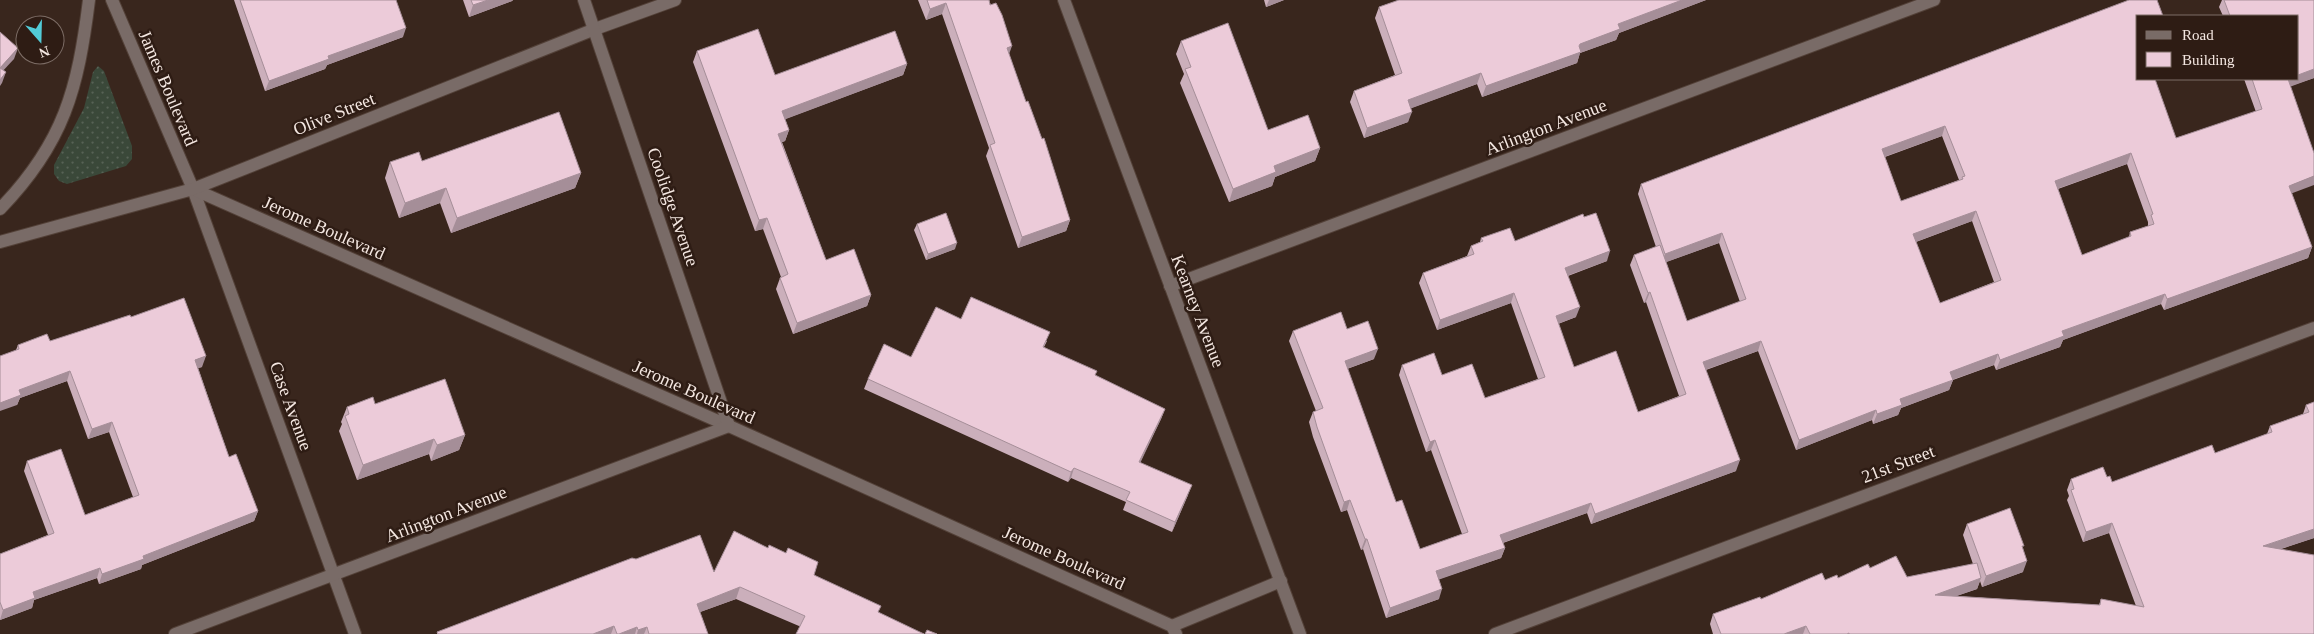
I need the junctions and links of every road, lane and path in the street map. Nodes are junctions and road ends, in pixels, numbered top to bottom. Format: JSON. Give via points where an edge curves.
{"nodes":[{"id":1,"x":89,"y":0,"type":"edge"},
{"id":2,"x":112,"y":0,"type":"edge"},
{"id":3,"x":584,"y":0,"type":"edge"},
{"id":4,"x":675,"y":0,"type":"edge"},
{"id":5,"x":1064,"y":0,"type":"edge"},
{"id":6,"x":1934,"y":0,"type":"edge"},
{"id":7,"x":595,"y":29,"type":"junction"},
{"id":8,"x":193,"y":189,"type":"junction"},
{"id":9,"x":0,"y":209,"type":"edge"},
{"id":10,"x":0,"y":242,"type":"edge"},
{"id":11,"x":1170,"y":286,"type":"junction"},
{"id":12,"x":2314,"y":328,"type":"edge"},
{"id":13,"x":729,"y":426,"type":"junction"},
{"id":14,"x":334,"y":575,"type":"junction"},
{"id":15,"x":1281,"y":580,"type":"junction"},
{"id":16,"x":1174,"y":630,"type":"edge"},
{"id":17,"x":175,"y":634,"type":"edge"},
{"id":18,"x":356,"y":634,"type":"edge"},
{"id":19,"x":1300,"y":634,"type":"edge"},
{"id":20,"x":1495,"y":634,"type":"edge"}],
"edges":[{"from":1,"to":9,"type":"street","via":[[84,40],[63,120],[44,156]]},
{"from":2,"to":8,"type":"street","name":"James Boulevard"},
{"from":3,"to":7,"type":"street","name":"Coolidge Avenue"},
{"from":4,"to":7,"type":"street","name":"Olive Street"},
{"from":5,"to":11,"type":"street","name":"Kearney Avenue"},
{"from":6,"to":11,"type":"street","name":"Arlington Avenue"},
{"from":7,"to":8,"type":"street","name":"Olive Street"},
{"from":7,"to":13,"type":"street","name":"Coolidge Avenue"},
{"from":8,"to":10,"type":"street","name":"Olive Street"},
{"from":8,"to":13,"type":"street","name":"Jerome Boulevard"},
{"from":8,"to":14,"type":"street","name":"Case Avenue"},
{"from":11,"to":15,"type":"street","name":"Kearney Avenue"},
{"from":12,"to":20,"type":"street","name":"21st Street"},
{"from":13,"to":14,"type":"street","name":"Arlington Avenue"},
{"from":13,"to":16,"type":"street","name":"Jerome Boulevard"},
{"from":14,"to":17,"type":"street","name":"Arlington Avenue"},
{"from":14,"to":18,"type":"street","name":"Case Avenue"},
{"from":15,"to":16,"type":"street"},
{"from":15,"to":19,"type":"street","name":"Kearney Avenue"}]}
